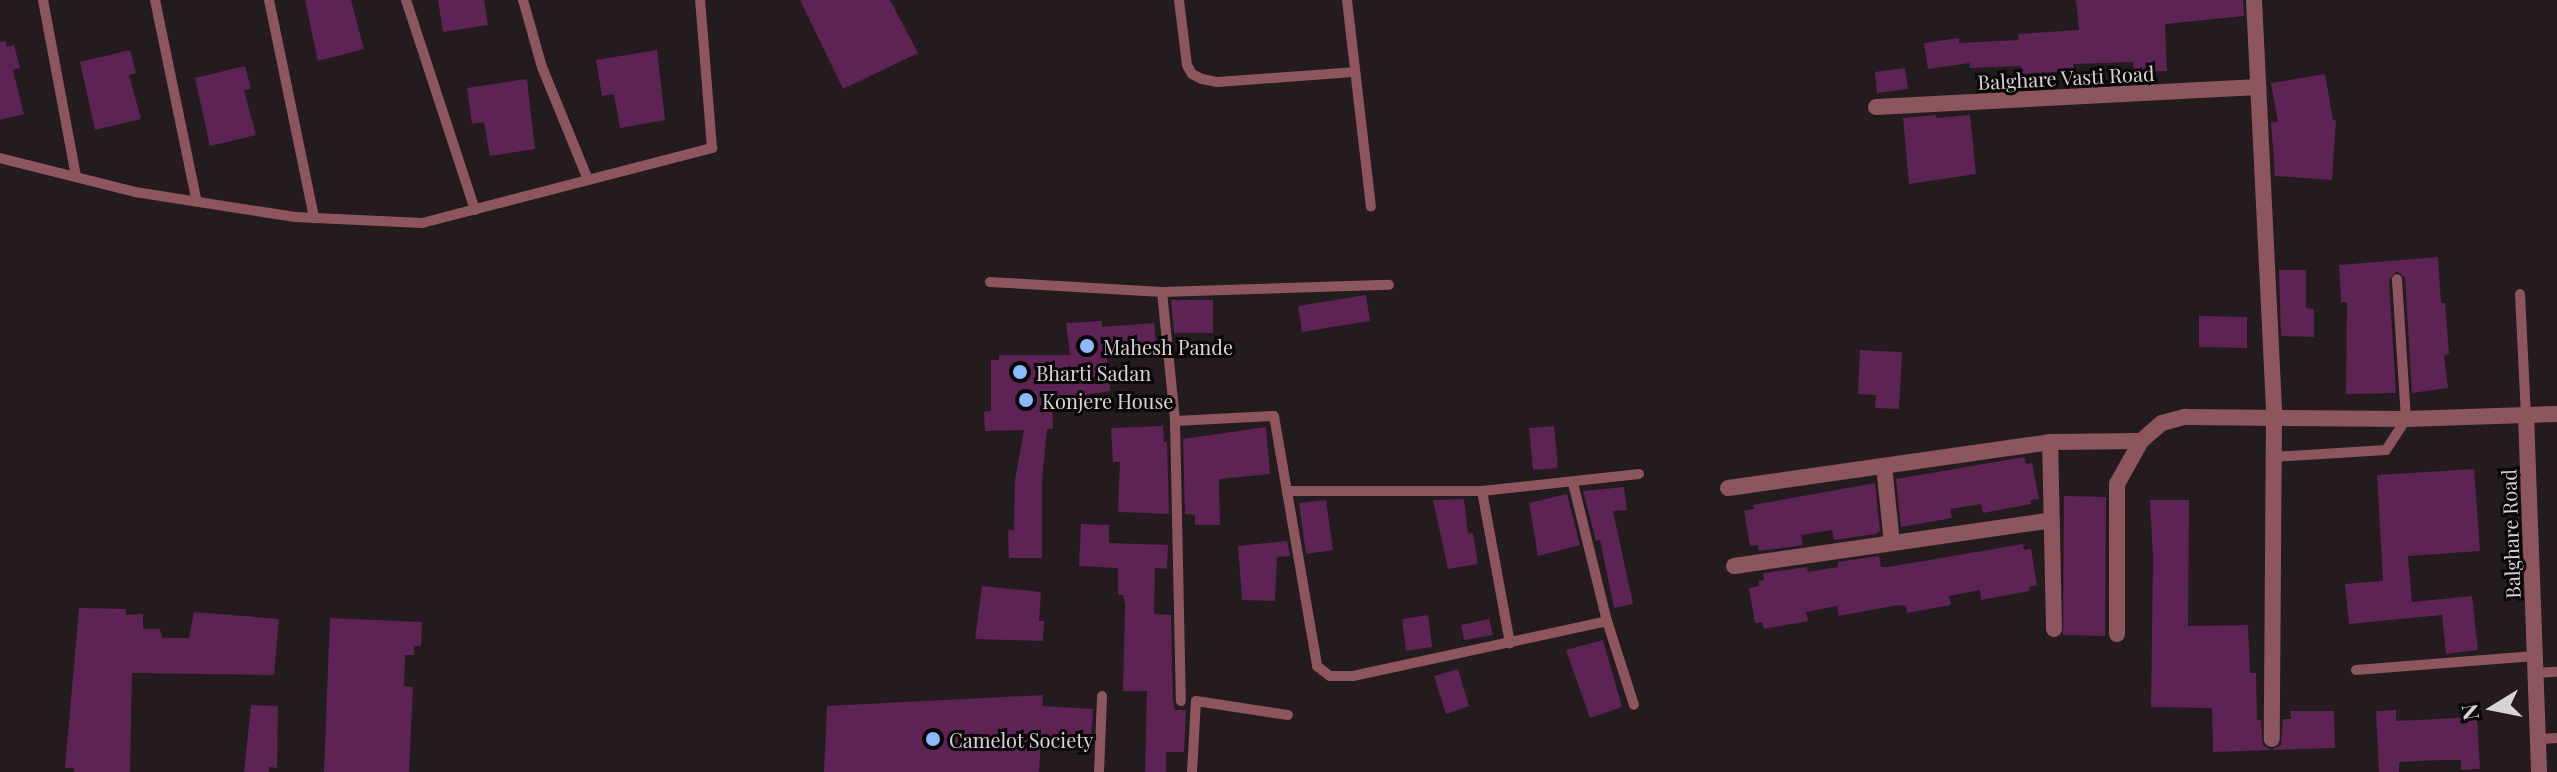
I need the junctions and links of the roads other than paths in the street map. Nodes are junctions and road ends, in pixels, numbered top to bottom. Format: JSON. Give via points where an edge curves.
{"nodes":[{"id":1,"x":43,"y":0,"type":"edge"},
{"id":2,"x":155,"y":0,"type":"edge"},
{"id":3,"x":269,"y":0,"type":"edge"},
{"id":4,"x":406,"y":0,"type":"edge"},
{"id":5,"x":523,"y":0,"type":"edge"},
{"id":6,"x":700,"y":0,"type":"edge"},
{"id":7,"x":1179,"y":0,"type":"edge"},
{"id":8,"x":1347,"y":0,"type":"edge"},
{"id":9,"x":2254,"y":0,"type":"edge"},
{"id":10,"x":1353,"y":72,"type":"junction"},
{"id":11,"x":2258,"y":87,"type":"junction"},
{"id":12,"x":1876,"y":107,"type":"dead end"},
{"id":13,"x":0,"y":158,"type":"edge"},
{"id":14,"x":76,"y":177,"type":"junction"},
{"id":15,"x":588,"y":180,"type":"junction"},
{"id":16,"x":197,"y":202,"type":"junction"},
{"id":17,"x":1371,"y":207,"type":"dead end"},
{"id":18,"x":475,"y":210,"type":"junction"},
{"id":19,"x":314,"y":218,"type":"junction"},
{"id":20,"x":2397,"y":279,"type":"dead end"},
{"id":21,"x":990,"y":282,"type":"dead end"},
{"id":22,"x":1389,"y":285,"type":"dead end"},
{"id":23,"x":1162,"y":292,"type":"junction"},
{"id":24,"x":2520,"y":294,"type":"dead end"},
{"id":25,"x":2557,"y":414,"type":"edge"},
{"id":26,"x":2526,"y":415,"type":"junction"},
{"id":27,"x":2274,"y":416,"type":"junction"},
{"id":28,"x":2406,"y":419,"type":"junction"},
{"id":29,"x":1175,"y":421,"type":"junction"},
{"id":30,"x":2141,"y":441,"type":"junction"},
{"id":31,"x":2050,"y":442,"type":"junction"},
{"id":32,"x":2273,"y":457,"type":"junction"},
{"id":33,"x":1884,"y":466,"type":"junction"},
{"id":34,"x":1639,"y":474,"type":"dead end"},
{"id":35,"x":1573,"y":483,"type":"junction"},
{"id":36,"x":1728,"y":488,"type":"dead end"},
{"id":37,"x":1287,"y":491,"type":"junction"},
{"id":38,"x":1482,"y":491,"type":"junction"},
{"id":39,"x":2052,"y":520,"type":"junction"},
{"id":40,"x":1892,"y":543,"type":"junction"},
{"id":41,"x":1734,"y":566,"type":"dead end"},
{"id":42,"x":1607,"y":621,"type":"junction"},
{"id":43,"x":2054,"y":629,"type":"dead end"},
{"id":44,"x":2117,"y":634,"type":"dead end"},
{"id":45,"x":1510,"y":643,"type":"junction"},
{"id":46,"x":2534,"y":665,"type":"junction"},
{"id":47,"x":2356,"y":670,"type":"dead end"},
{"id":48,"x":2557,"y":672,"type":"edge"},
{"id":49,"x":1102,"y":696,"type":"dead end"},
{"id":50,"x":1181,"y":701,"type":"dead end"},
{"id":51,"x":1634,"y":705,"type":"dead end"},
{"id":52,"x":1288,"y":715,"type":"dead end"},
{"id":53,"x":2557,"y":738,"type":"edge"},
{"id":54,"x":2272,"y":739,"type":"dead end"},
{"id":55,"x":2538,"y":739,"type":"junction"},
{"id":56,"x":1099,"y":772,"type":"edge"},
{"id":57,"x":1192,"y":772,"type":"edge"},
{"id":58,"x":2539,"y":772,"type":"edge"}],
"edges":[{"from":1,"to":14,"type":"lane"},
{"from":2,"to":16,"type":"lane"},
{"from":3,"to":19,"type":"lane"},
{"from":4,"to":18,"type":"lane"},
{"from":5,"to":15,"type":"lane","via":[[542,67]]},
{"from":6,"to":15,"type":"lane","via":[[712,148]]},
{"from":7,"to":10,"type":"lane","via":[[1187,65],[1202,79]]},
{"from":8,"to":10,"type":"lane"},
{"from":9,"to":11,"type":"street"},
{"from":10,"to":17,"type":"lane"},
{"from":11,"to":12,"type":"street","name":"Balghare Vasti Road"},
{"from":11,"to":27,"type":"street"},
{"from":13,"to":14,"type":"lane"},
{"from":14,"to":16,"type":"lane"},
{"from":15,"to":18,"type":"lane"},
{"from":16,"to":19,"type":"lane"},
{"from":18,"to":19,"type":"lane","via":[[422,223]]},
{"from":20,"to":28,"type":"lane"},
{"from":21,"to":23,"type":"lane"},
{"from":22,"to":23,"type":"lane"},
{"from":23,"to":29,"type":"lane"},
{"from":24,"to":26,"type":"lane","name":"Balghare Road"},
{"from":25,"to":26,"type":"street"},
{"from":26,"to":28,"type":"street"},
{"from":26,"to":46,"type":"street","name":"Balghare Road"},
{"from":27,"to":28,"type":"street"},
{"from":27,"to":30,"type":"street","via":[[2185,417],[2162,423]]},
{"from":27,"to":32,"type":"street"},
{"from":28,"to":32,"type":"lane","via":[[2386,450]]},
{"from":29,"to":37,"type":"lane","via":[[1274,416]]},
{"from":29,"to":50,"type":"lane"},
{"from":30,"to":31,"type":"street"},
{"from":30,"to":44,"type":"street","via":[[2117,484]]},
{"from":31,"to":33,"type":"street"},
{"from":31,"to":39,"type":"street"},
{"from":32,"to":54,"type":"street"},
{"from":33,"to":36,"type":"street"},
{"from":33,"to":40,"type":"street"},
{"from":34,"to":35,"type":"lane"},
{"from":35,"to":38,"type":"lane"},
{"from":35,"to":42,"type":"lane"},
{"from":37,"to":38,"type":"lane"},
{"from":37,"to":45,"type":"lane","via":[[1317,666],[1330,676],[1353,676]]},
{"from":38,"to":45,"type":"lane"},
{"from":39,"to":40,"type":"street"},
{"from":39,"to":43,"type":"street"},
{"from":40,"to":41,"type":"street"},
{"from":42,"to":45,"type":"lane"},
{"from":42,"to":51,"type":"lane"},
{"from":46,"to":47,"type":"lane"},
{"from":46,"to":48,"type":"lane"},
{"from":46,"to":55,"type":"street","name":"Balghare Road"},
{"from":49,"to":56,"type":"lane"},
{"from":52,"to":57,"type":"lane","via":[[1196,701]]},
{"from":53,"to":55,"type":"lane"},
{"from":55,"to":58,"type":"street","name":"Balghare Road"}]}
